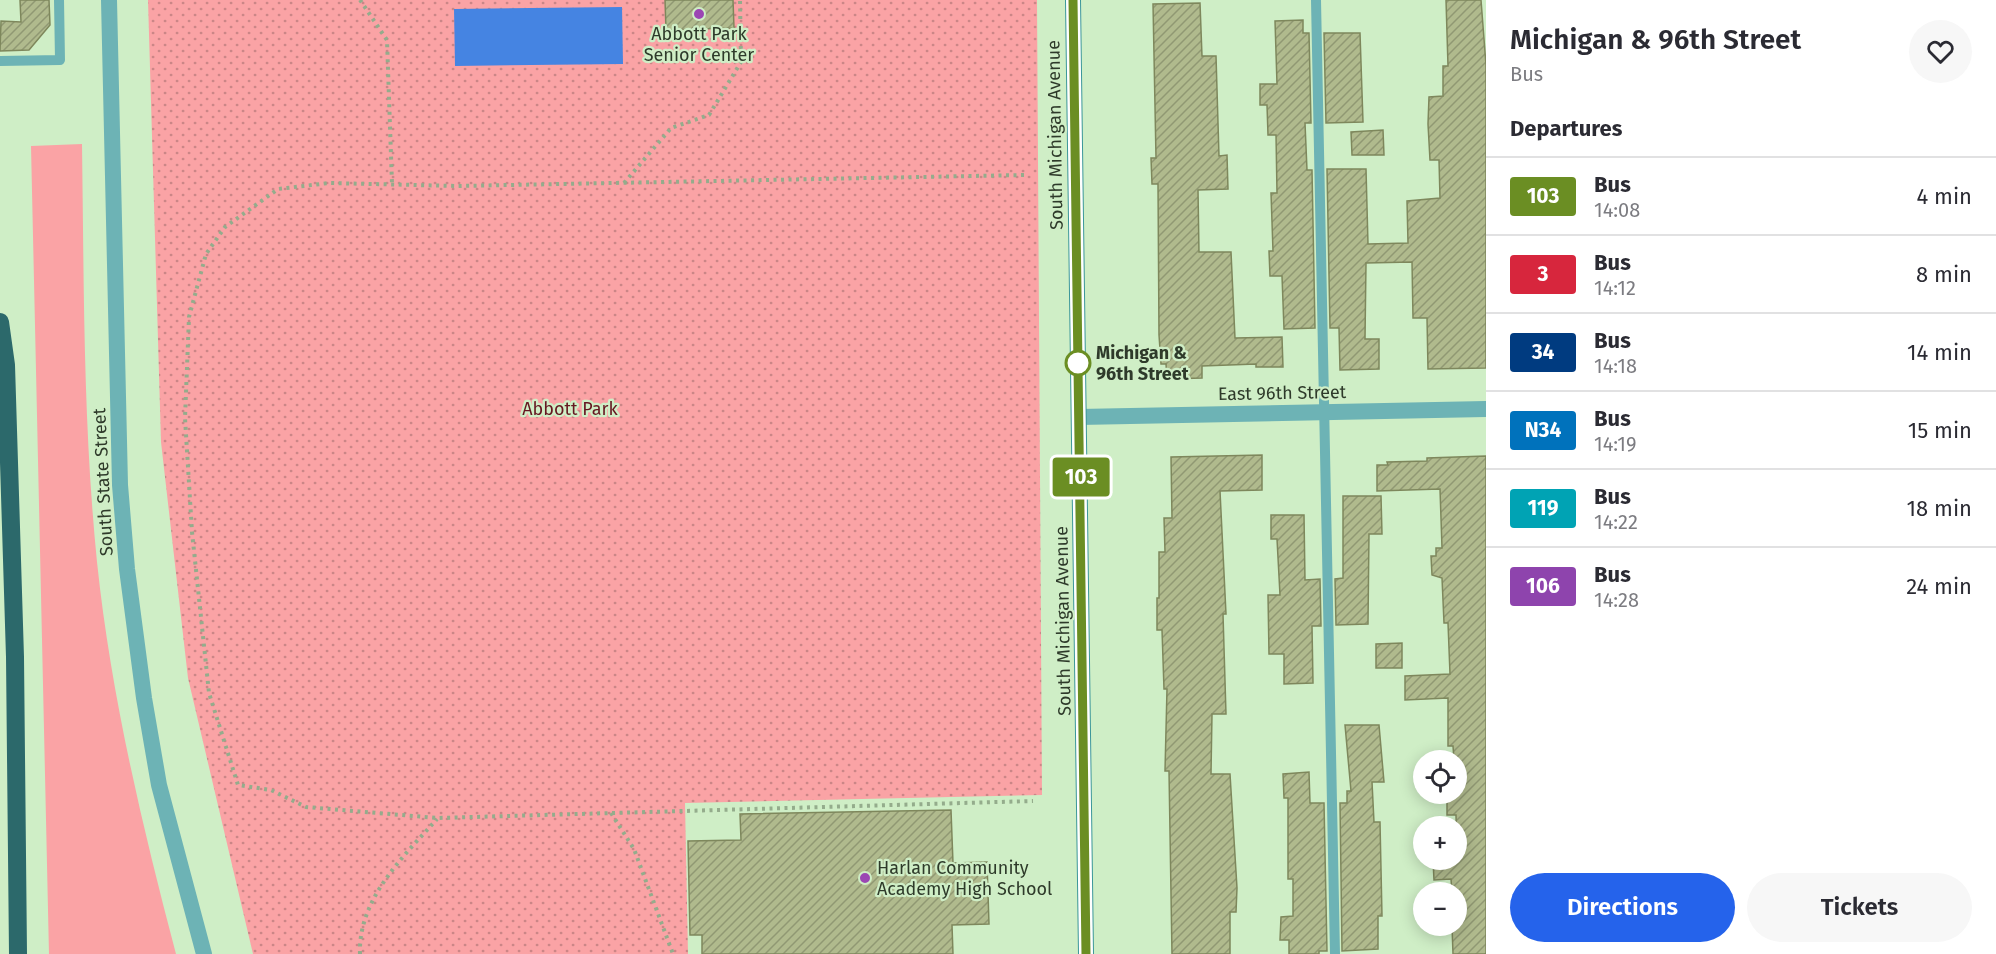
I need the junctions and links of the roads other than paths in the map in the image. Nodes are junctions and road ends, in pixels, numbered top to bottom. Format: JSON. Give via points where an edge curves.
{"nodes":[{"id":1,"x":59,"y":0,"type":"edge"},
{"id":2,"x":109,"y":0,"type":"edge"},
{"id":3,"x":1072,"y":0,"type":"edge"},
{"id":4,"x":1317,"y":0,"type":"edge"},
{"id":5,"x":0,"y":61,"type":"edge"},
{"id":6,"x":0,"y":322,"type":"edge"},
{"id":7,"x":1486,"y":409,"type":"edge"},
{"id":8,"x":1325,"y":412,"type":"junction"},
{"id":9,"x":1080,"y":417,"type":"junction"},
{"id":10,"x":18,"y":954,"type":"edge"},
{"id":11,"x":204,"y":954,"type":"edge"},
{"id":12,"x":1086,"y":954,"type":"edge"},
{"id":13,"x":1335,"y":954,"type":"edge"}],
"edges":[{"from":1,"to":5,"type":"lane","via":[[60,60]]},
{"from":2,"to":11,"type":"street","name":"South State Street","via":[[120,485],[127,569],[159,785]]},
{"from":3,"to":9,"type":"main road","name":"South Michigan Avenue"},
{"from":4,"to":8,"type":"lane"},
{"from":6,"to":10,"type":"highway","via":[[6,365],[15,646]]},
{"from":7,"to":8,"type":"street","name":"East 96th Street"},
{"from":8,"to":9,"type":"street","name":"East 96th Street"},
{"from":8,"to":13,"type":"lane"},
{"from":9,"to":12,"type":"main road","name":"South Michigan Avenue"}]}
